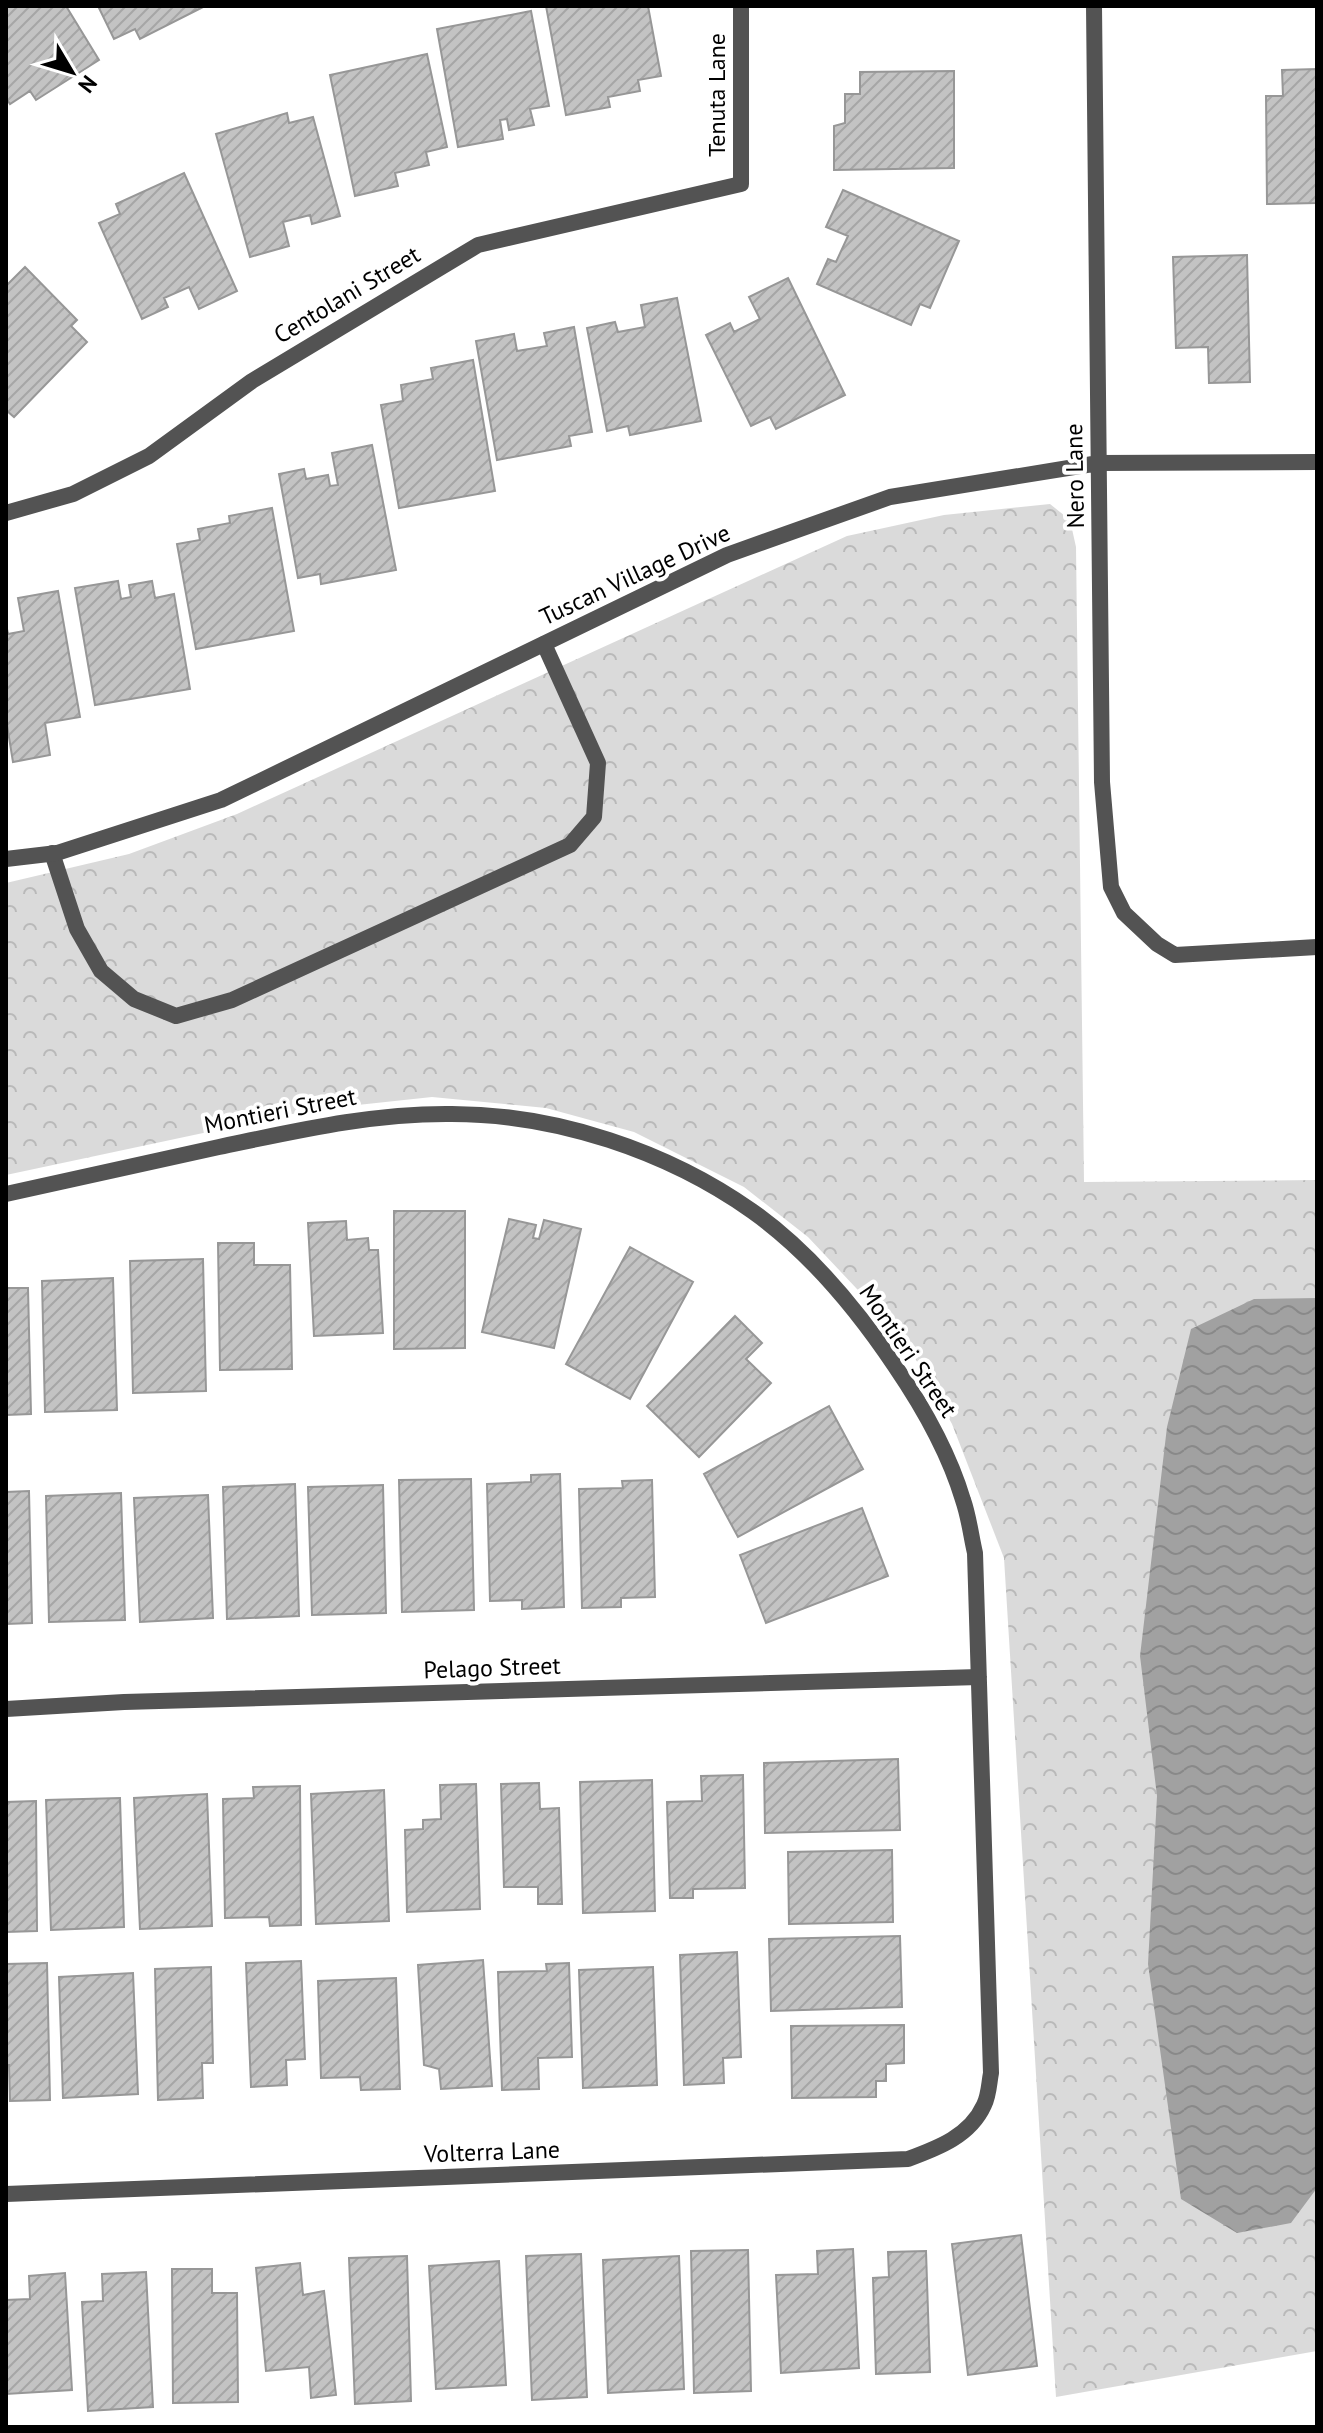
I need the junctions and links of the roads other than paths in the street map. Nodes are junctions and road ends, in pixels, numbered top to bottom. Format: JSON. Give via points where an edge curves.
{"nodes":[{"id":1,"x":741,"y":6,"type":"edge"},
{"id":2,"x":1094,"y":6,"type":"edge"},
{"id":3,"x":741,"y":184,"type":"joint"},
{"id":4,"x":1317,"y":462,"type":"edge"},
{"id":5,"x":1099,"y":463,"type":"junction"},
{"id":6,"x":6,"y":513,"type":"edge"},
{"id":7,"x":544,"y":644,"type":"junction"},
{"id":8,"x":52,"y":853,"type":"junction"},
{"id":9,"x":6,"y":859,"type":"edge"},
{"id":10,"x":1317,"y":947,"type":"edge"},
{"id":11,"x":6,"y":1194,"type":"edge"},
{"id":12,"x":979,"y":1677,"type":"junction"},
{"id":13,"x":6,"y":1709,"type":"edge"},
{"id":14,"x":970,"y":2126,"type":"joint"},
{"id":15,"x":6,"y":2194,"type":"edge"}],
"edges":[{"from":1,"to":3,"type":"street","name":"Tenuta Lane"},
{"from":2,"to":5,"type":"street","name":"Nero Lane"},
{"from":3,"to":6,"type":"street","name":"Centolani Street","via":[[478,245],[252,381],[149,456],[73,494]]},
{"from":4,"to":5,"type":"street","name":"Tuscan Village Drive"},
{"from":5,"to":7,"type":"street","name":"Tuscan Village Drive","via":[[890,497],[727,555]]},
{"from":5,"to":10,"type":"street","name":"Nero Lane","via":[[1102,782],[1111,887],[1124,913],[1175,955]]},
{"from":7,"to":8,"type":"street","name":"Tuscan Village Drive","via":[[221,800]]},
{"from":7,"to":8,"type":"street","via":[[598,763],[594,817],[578,836],[570,845],[232,1000],[176,1016],[134,999],[101,971],[77,929]]},
{"from":8,"to":9,"type":"street","name":"Tuscan Village Drive"},
{"from":11,"to":12,"type":"street","name":"Montieri Street","via":[[307,1128],[384,1116],[453,1114],[524,1119],[589,1134],[706,1182],[753,1211],[836,1286],[914,1393],[963,1500],[975,1553]]},
{"from":12,"to":13,"type":"street","name":"Pelago Street"},
{"from":12,"to":14,"type":"street","name":"Montieri Street","via":[[991,2073],[985,2104]]},
{"from":14,"to":15,"type":"street","name":"Volterra Lane","via":[[945,2146],[883,2161]]}]}
